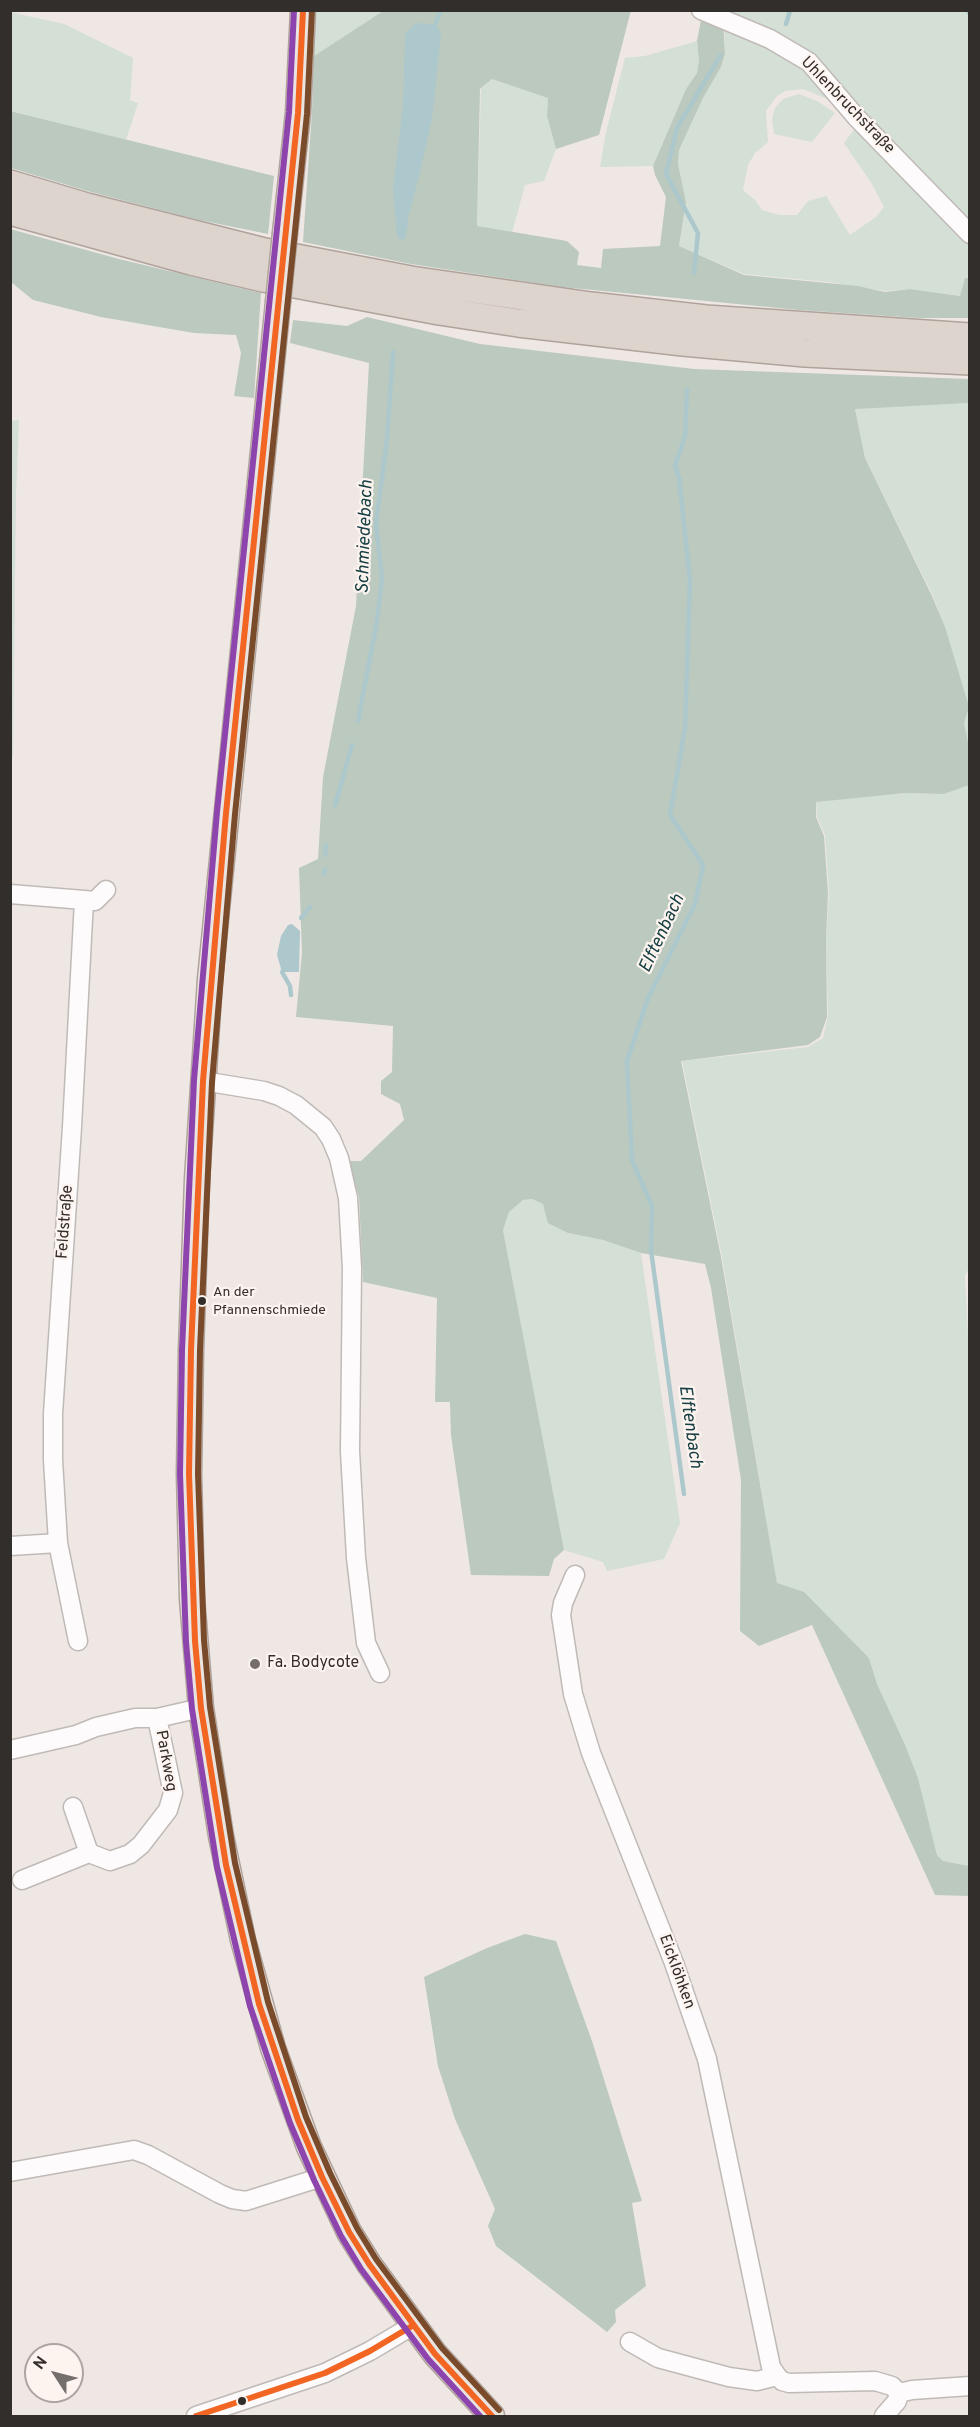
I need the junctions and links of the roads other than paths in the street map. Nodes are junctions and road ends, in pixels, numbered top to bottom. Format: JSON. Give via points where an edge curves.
{"nodes":[{"id":1,"x":303,"y":10,"type":"edge"},
{"id":2,"x":701,"y":10,"type":"edge"},
{"id":3,"x":10,"y":184,"type":"edge"},
{"id":4,"x":10,"y":211,"type":"edge"},
{"id":5,"x":969,"y":234,"type":"edge"},
{"id":6,"x":969,"y":337,"type":"edge"},
{"id":7,"x":969,"y":361,"type":"edge"},
{"id":8,"x":106,"y":890,"type":"dead end"},
{"id":9,"x":10,"y":894,"type":"edge"},
{"id":10,"x":84,"y":900,"type":"junction"},
{"id":11,"x":203,"y":1081,"type":"junction"},
{"id":12,"x":58,"y":1543,"type":"junction"},
{"id":13,"x":10,"y":1546,"type":"edge"},
{"id":14,"x":575,"y":1575,"type":"dead end"},
{"id":15,"x":78,"y":1641,"type":"dead end"},
{"id":16,"x":380,"y":1673,"type":"dead end"},
{"id":17,"x":201,"y":1708,"type":"junction"},
{"id":18,"x":157,"y":1718,"type":"junction"},
{"id":19,"x":10,"y":1750,"type":"edge"},
{"id":20,"x":73,"y":1807,"type":"dead end"},
{"id":21,"x":89,"y":1853,"type":"junction"},
{"id":22,"x":22,"y":1880,"type":"dead end"},
{"id":23,"x":10,"y":2172,"type":"edge"},
{"id":24,"x":322,"y":2178,"type":"junction"},
{"id":25,"x":412,"y":2326,"type":"junction"},
{"id":26,"x":630,"y":2342,"type":"dead end"},
{"id":27,"x":777,"y":2376,"type":"junction"},
{"id":28,"x":969,"y":2386,"type":"edge"},
{"id":29,"x":898,"y":2393,"type":"junction"},
{"id":30,"x":196,"y":2416,"type":"edge"},
{"id":31,"x":492,"y":2416,"type":"edge"},
{"id":32,"x":884,"y":2416,"type":"edge"}],
"edges":[{"from":1,"to":11,"type":"main road","bridge":true,"via":[[298,112],[226,813]]},
{"from":2,"to":5,"type":"street","name":"Uhlenbruchstraße","via":[[770,39],[809,62]]},
{"from":3,"to":6,"type":"highway","via":[[265,252],[411,280],[706,318]]},
{"from":4,"to":7,"type":"highway","via":[[263,278],[461,314],[694,343]]},
{"from":8,"to":10,"type":"street","via":[[95,901]]},
{"from":9,"to":10,"type":"street"},
{"from":10,"to":12,"type":"street","name":"Feldstraße","via":[[53,1414]]},
{"from":11,"to":16,"type":"street","via":[[264,1091],[296,1105],[323,1127],[339,1158],[351,1233],[350,1451],[356,1558],[366,1643]]},
{"from":11,"to":17,"type":"main road","via":[[189,1474],[192,1599]]},
{"from":12,"to":13,"type":"street"},
{"from":12,"to":15,"type":"street","name":"Feldstraße"},
{"from":14,"to":27,"type":"street","name":"Eicklöhken","via":[[561,1615],[573,1694],[591,1753],[674,1963],[707,2059],[771,2367]]},
{"from":17,"to":18,"type":"street","name":"Parkweg"},
{"from":17,"to":24,"type":"main road","via":[[220,1836],[243,1940],[273,2048]]},
{"from":18,"to":19,"type":"street","name":"Parkweg","via":[[135,1718]]},
{"from":18,"to":21,"type":"street","name":"Parkweg","via":[[173,1792],[168,1810],[130,1854],[110,1861]]},
{"from":20,"to":21,"type":"street"},
{"from":21,"to":22,"type":"street"},
{"from":23,"to":24,"type":"street","via":[[134,2150],[220,2194],[246,2201]]},
{"from":24,"to":25,"type":"main road","via":[[361,2251]]},
{"from":25,"to":30,"type":"street","via":[[325,2373]]},
{"from":25,"to":31,"type":"main road"},
{"from":26,"to":27,"type":"street","via":[[658,2358],[690,2368],[757,2381]]},
{"from":27,"to":29,"type":"street","via":[[789,2383],[876,2381],[892,2386]]},
{"from":28,"to":29,"type":"street"},
{"from":29,"to":32,"type":"street","via":[[897,2401]]}]}
